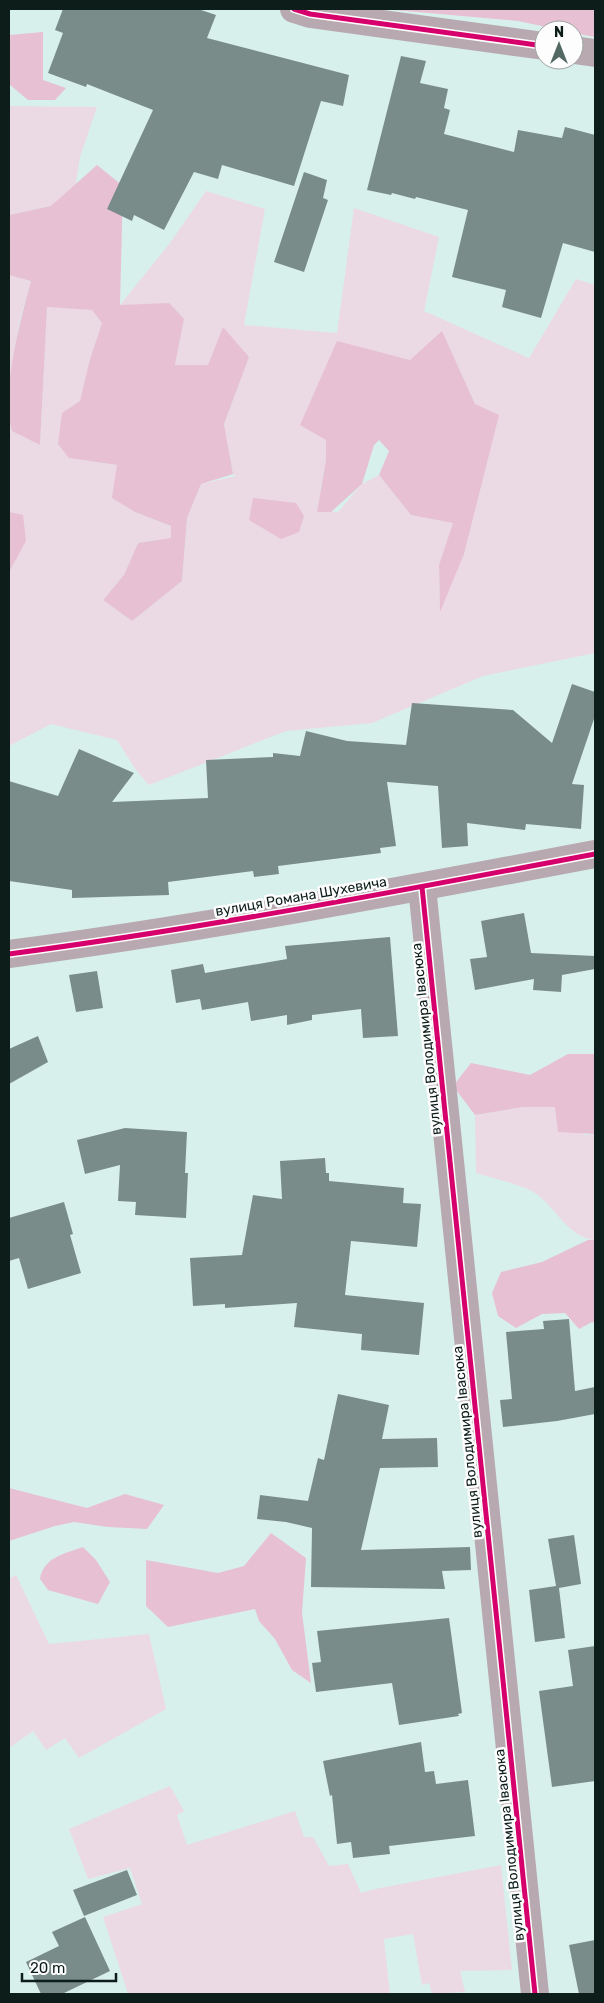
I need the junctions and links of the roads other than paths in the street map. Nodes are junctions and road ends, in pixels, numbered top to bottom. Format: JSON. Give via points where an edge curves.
{"nodes":[{"id":1,"x":294,"y":9,"type":"edge"},
{"id":2,"x":534,"y":45,"type":"edge"},
{"id":3,"x":595,"y":854,"type":"edge"},
{"id":4,"x":422,"y":887,"type":"junction"},
{"id":5,"x":9,"y":954,"type":"edge"},
{"id":6,"x":535,"y":1994,"type":"edge"}],
"edges":[{"from":1,"to":2,"type":"street","via":[[310,14]]},
{"from":3,"to":4,"type":"street","name":"вулиця Романа Шухевича"},
{"from":4,"to":5,"type":"street","name":"вулиця Романа Шухевича"},
{"from":4,"to":6,"type":"street","name":"вулиця Володимира Івасюка"}]}
